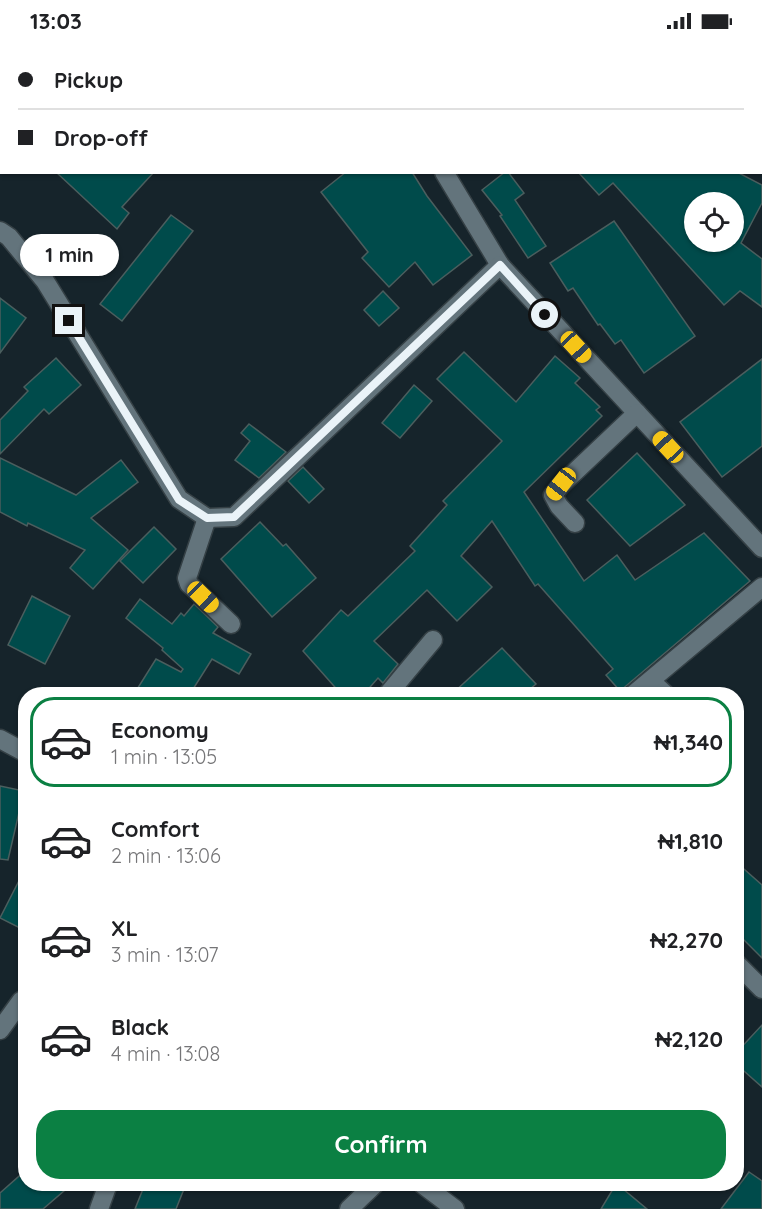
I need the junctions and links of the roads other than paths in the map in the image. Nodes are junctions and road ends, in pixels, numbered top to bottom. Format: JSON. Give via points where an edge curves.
{"nodes":[{"id":1,"x":445,"y":174,"type":"edge"},
{"id":2,"x":0,"y":231,"type":"edge"},
{"id":3,"x":500,"y":265,"type":"junction"},
{"id":4,"x":637,"y":413,"type":"junction"},
{"id":5,"x":207,"y":518,"type":"junction"},
{"id":6,"x":575,"y":523,"type":"dead end"},
{"id":7,"x":762,"y":548,"type":"edge"},
{"id":8,"x":762,"y":587,"type":"edge"},
{"id":9,"x":231,"y":624,"type":"dead end"},
{"id":10,"x":434,"y":640,"type":"dead end"},
{"id":11,"x":651,"y":681,"type":"junction"},
{"id":12,"x":394,"y":687,"type":"edge"},
{"id":13,"x":643,"y":687,"type":"edge"},
{"id":14,"x":657,"y":687,"type":"edge"},
{"id":15,"x":0,"y":739,"type":"edge"},
{"id":16,"x":18,"y":749,"type":"edge"},
{"id":17,"x":744,"y":971,"type":"edge"},
{"id":18,"x":762,"y":989,"type":"edge"},
{"id":19,"x":18,"y":1005,"type":"edge"},
{"id":20,"x":0,"y":1030,"type":"edge"},
{"id":21,"x":105,"y":1191,"type":"edge"},
{"id":22,"x":368,"y":1191,"type":"edge"},
{"id":23,"x":431,"y":1191,"type":"edge"},
{"id":24,"x":99,"y":1209,"type":"edge"},
{"id":25,"x":349,"y":1209,"type":"edge"},
{"id":26,"x":455,"y":1209,"type":"edge"}],
"edges":[{"from":1,"to":3,"type":"street"},
{"from":2,"to":5,"type":"street","via":[[45,281],[179,500]]},
{"from":3,"to":4,"type":"street"},
{"from":3,"to":5,"type":"street","via":[[234,517]]},
{"from":4,"to":6,"type":"street","via":[[553,495]]},
{"from":4,"to":7,"type":"street"},
{"from":5,"to":9,"type":"street","via":[[187,578]]},
{"from":8,"to":11,"type":"street"},
{"from":10,"to":12,"type":"street"},
{"from":11,"to":13,"type":"street"},
{"from":11,"to":14,"type":"street"},
{"from":15,"to":16,"type":"street"},
{"from":17,"to":18,"type":"street"},
{"from":19,"to":20,"type":"street"},
{"from":21,"to":24,"type":"street"},
{"from":22,"to":25,"type":"street"},
{"from":23,"to":26,"type":"street"}]}
